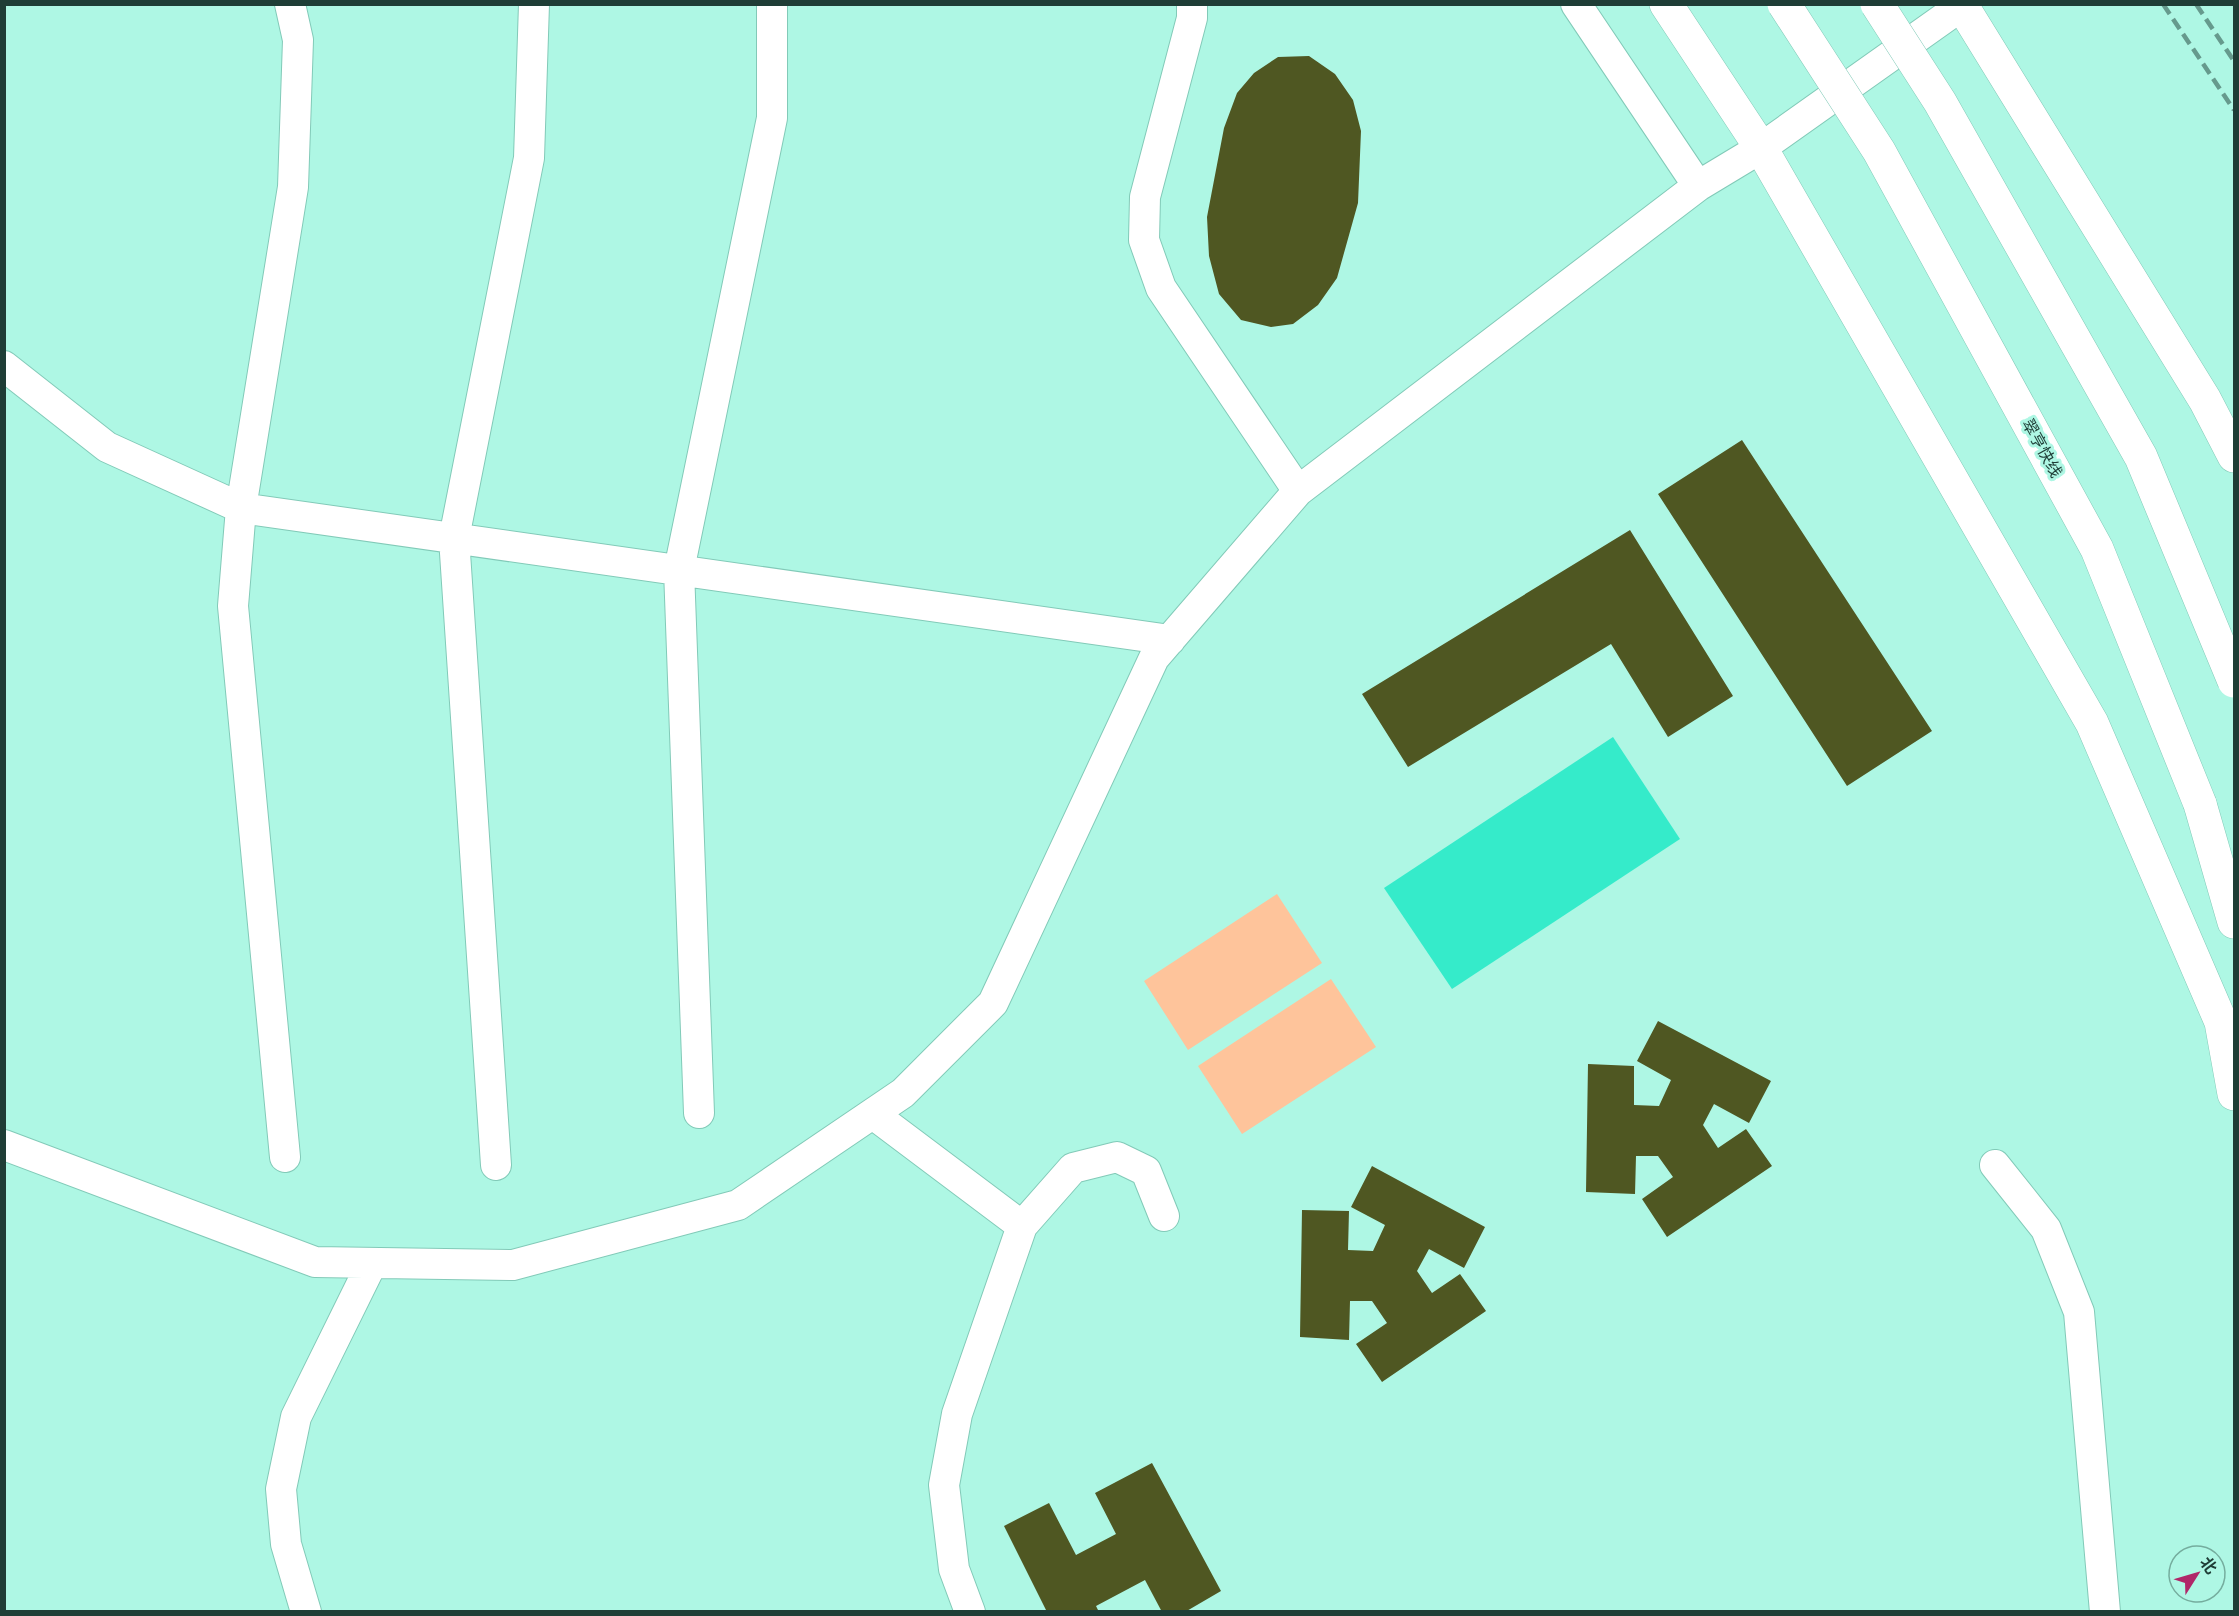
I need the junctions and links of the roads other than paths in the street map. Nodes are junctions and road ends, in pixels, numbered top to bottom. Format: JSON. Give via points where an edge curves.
{"nodes":[{"id":1,"x":290,"y":4,"type":"edge"},
{"id":2,"x":534,"y":4,"type":"edge"},
{"id":3,"x":772,"y":4,"type":"edge"},
{"id":4,"x":1192,"y":4,"type":"edge"},
{"id":5,"x":1576,"y":4,"type":"edge"},
{"id":6,"x":1666,"y":4,"type":"edge"},
{"id":7,"x":1784,"y":4,"type":"edge"},
{"id":8,"x":1877,"y":4,"type":"edge"},
{"id":9,"x":1962,"y":5,"type":"edge"},
{"id":10,"x":1761,"y":148,"type":"junction"},
{"id":11,"x":1698,"y":186,"type":"junction"},
{"id":12,"x":4,"y":366,"type":"edge"},
{"id":13,"x":2235,"y":456,"type":"edge"},
{"id":14,"x":1298,"y":490,"type":"junction"},
{"id":15,"x":241,"y":508,"type":"junction"},
{"id":16,"x":454,"y":538,"type":"junction"},
{"id":17,"x":679,"y":570,"type":"junction"},
{"id":18,"x":1170,"y":640,"type":"junction"},
{"id":19,"x":2235,"y":681,"type":"edge"},
{"id":20,"x":2235,"y":922,"type":"edge"},
{"id":21,"x":2235,"y":1094,"type":"edge"},
{"id":22,"x":699,"y":1113,"type":"dead end"},
{"id":23,"x":873,"y":1114,"type":"junction"},
{"id":24,"x":4,"y":1145,"type":"edge"},
{"id":25,"x":285,"y":1157,"type":"dead end"},
{"id":26,"x":496,"y":1165,"type":"dead end"},
{"id":27,"x":1995,"y":1165,"type":"dead end"},
{"id":28,"x":1164,"y":1216,"type":"dead end"},
{"id":29,"x":1022,"y":1226,"type":"junction"},
{"id":30,"x":372,"y":1263,"type":"junction"},
{"id":31,"x":306,"y":1611,"type":"edge"},
{"id":32,"x":970,"y":1611,"type":"edge"},
{"id":33,"x":2105,"y":1611,"type":"edge"}],
"edges":[{"from":1,"to":15,"type":"street","via":[[298,40],[293,187]]},
{"from":2,"to":16,"type":"street","via":[[529,158]]},
{"from":3,"to":17,"type":"street","via":[[772,118]]},
{"from":4,"to":14,"type":"street","via":[[1192,18],[1145,197],[1144,240],[1161,288]]},
{"from":5,"to":11,"type":"street"},
{"from":6,"to":10,"type":"main road"},
{"from":7,"to":20,"type":"main road","name":"翠亨快线","bridge":true,"via":[[1879,151],[2097,549],[2200,804]]},
{"from":8,"to":19,"type":"main road","bridge":true,"via":[[1940,102],[2141,457]]},
{"from":9,"to":10,"type":"street"},
{"from":9,"to":13,"type":"main road","via":[[2205,400]]},
{"from":10,"to":11,"type":"street"},
{"from":10,"to":21,"type":"main road","via":[[2091,723],[2221,1022]]},
{"from":11,"to":14,"type":"street"},
{"from":12,"to":15,"type":"street","via":[[107,447]]},
{"from":14,"to":18,"type":"street"},
{"from":15,"to":16,"type":"street"},
{"from":15,"to":25,"type":"street","via":[[233,606]]},
{"from":16,"to":17,"type":"street"},
{"from":16,"to":26,"type":"street"},
{"from":17,"to":18,"type":"street"},
{"from":17,"to":22,"type":"street"},
{"from":18,"to":23,"type":"street","via":[[1154,658],[993,1003],[903,1093]]},
{"from":23,"to":29,"type":"street"},
{"from":23,"to":30,"type":"street","via":[[738,1205],[513,1265]]},
{"from":24,"to":30,"type":"street","via":[[315,1262]]},
{"from":27,"to":33,"type":"street","via":[[2046,1229],[2079,1312]]},
{"from":28,"to":29,"type":"street","via":[[1146,1171],[1117,1157],[1073,1168]]},
{"from":29,"to":32,"type":"street","via":[[957,1414],[944,1485],[954,1569]]},
{"from":30,"to":31,"type":"street","via":[[296,1417],[281,1489],[286,1544]]}]}
